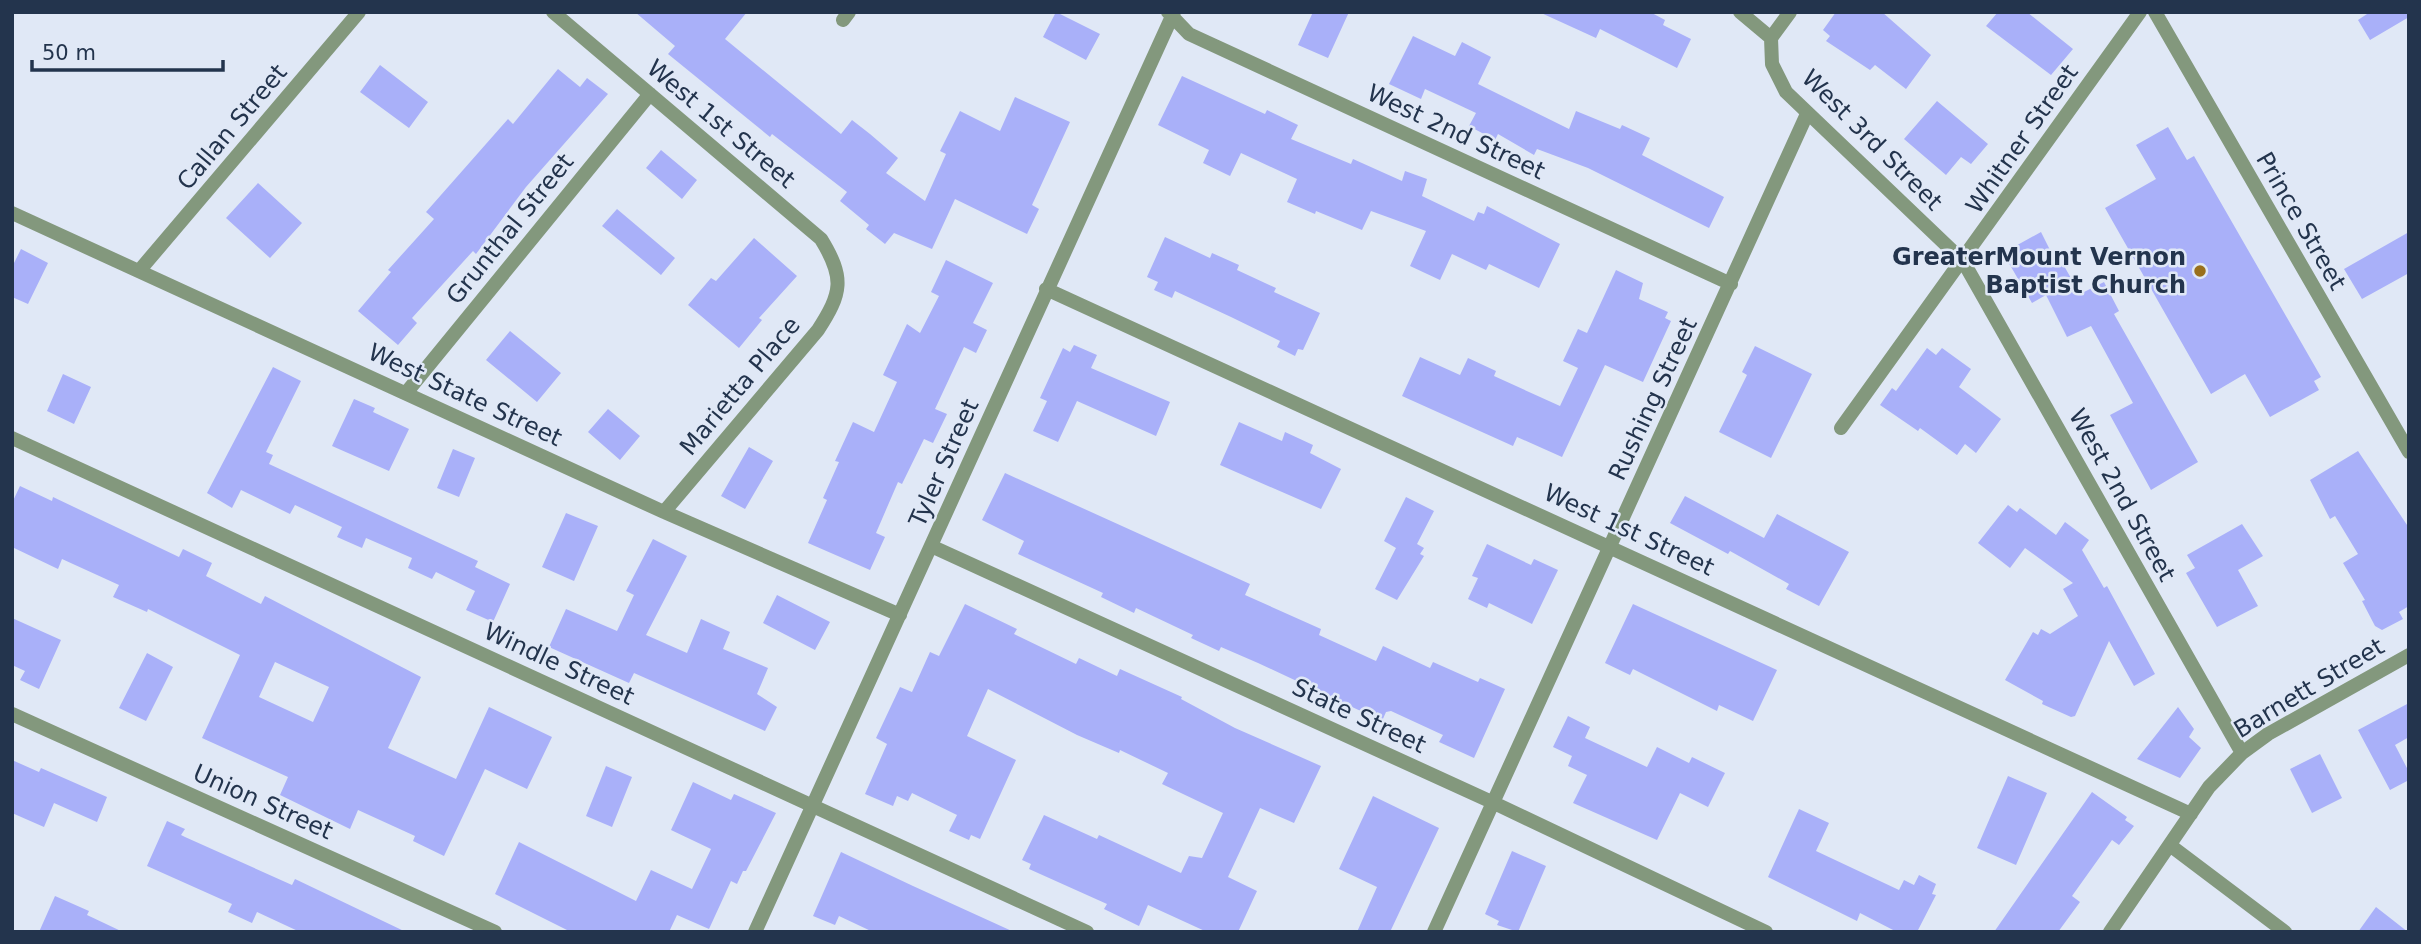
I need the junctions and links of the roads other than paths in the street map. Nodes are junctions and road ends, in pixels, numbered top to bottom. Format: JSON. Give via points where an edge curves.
{"nodes":[{"id":1,"x":359,"y":12,"type":"edge"},
{"id":2,"x":553,"y":12,"type":"edge"},
{"id":3,"x":1740,"y":12,"type":"edge"},
{"id":4,"x":1790,"y":12,"type":"edge"},
{"id":5,"x":2140,"y":12,"type":"edge"},
{"id":6,"x":2155,"y":12,"type":"edge"},
{"id":7,"x":1172,"y":13,"type":"edge"},
{"id":8,"x":1771,"y":38,"type":"junction"},
{"id":9,"x":650,"y":94,"type":"junction"},
{"id":10,"x":1807,"y":114,"type":"junction"},
{"id":11,"x":12,"y":213,"type":"edge"},
{"id":12,"x":1963,"y":261,"type":"junction"},
{"id":13,"x":139,"y":271,"type":"junction"},
{"id":14,"x":840,"y":284,"type":"joint"},
{"id":15,"x":1731,"y":284,"type":"junction"},
{"id":16,"x":1046,"y":289,"type":"junction"},
{"id":17,"x":405,"y":393,"type":"junction"},
{"id":18,"x":1841,"y":428,"type":"dead end"},
{"id":19,"x":12,"y":438,"type":"edge"},
{"id":20,"x":2409,"y":452,"type":"edge"},
{"id":21,"x":664,"y":512,"type":"junction"},
{"id":22,"x":931,"y":546,"type":"junction"},
{"id":23,"x":1611,"y":547,"type":"junction"},
{"id":24,"x":900,"y":615,"type":"junction"},
{"id":25,"x":2409,"y":655,"type":"edge"},
{"id":26,"x":12,"y":714,"type":"edge"},
{"id":27,"x":2242,"y":753,"type":"junction"},
{"id":28,"x":1494,"y":803,"type":"junction"},
{"id":29,"x":813,"y":806,"type":"junction"},
{"id":30,"x":2191,"y":814,"type":"junction"},
{"id":31,"x":2171,"y":846,"type":"junction"},
{"id":32,"x":495,"y":932,"type":"edge"},
{"id":33,"x":755,"y":932,"type":"edge"},
{"id":34,"x":1087,"y":932,"type":"edge"},
{"id":35,"x":1433,"y":932,"type":"edge"},
{"id":36,"x":1766,"y":932,"type":"edge"},
{"id":37,"x":2110,"y":932,"type":"edge"},
{"id":38,"x":2285,"y":932,"type":"edge"}],
"edges":[{"from":1,"to":13,"type":"street","name":"Callan Street"},
{"from":2,"to":9,"type":"street","name":"West 1st Street"},
{"from":3,"to":8,"type":"street"},
{"from":4,"to":8,"type":"street"},
{"from":5,"to":12,"type":"street","name":"Whitner Street"},
{"from":6,"to":20,"type":"street","name":"Prince Street"},
{"from":7,"to":15,"type":"street","name":"West 2nd Street","via":[[1189,34]]},
{"from":7,"to":16,"type":"street","name":"Tyler Street"},
{"from":8,"to":10,"type":"street","name":"West 3rd Street","via":[[1772,64],[1786,92]]},
{"from":9,"to":14,"type":"street","name":"West 1st Street","via":[[821,239],[834,260]]},
{"from":9,"to":17,"type":"street","name":"Grunthal Street"},
{"from":10,"to":12,"type":"street","name":"West 3rd Street"},
{"from":10,"to":15,"type":"street","name":"Rushing Street"},
{"from":11,"to":13,"type":"street","name":"West State Street"},
{"from":12,"to":18,"type":"street","name":"Whitner Street"},
{"from":12,"to":27,"type":"street","name":"West 2nd Street"},
{"from":13,"to":17,"type":"street","name":"West State Street"},
{"from":14,"to":21,"type":"street","name":"Marietta Place","via":[[833,307],[818,330]]},
{"from":15,"to":23,"type":"street","name":"Rushing Street"},
{"from":16,"to":22,"type":"street","name":"Tyler Street"},
{"from":16,"to":23,"type":"street","name":"West 1st Street"},
{"from":17,"to":21,"type":"street","name":"West State Street"},
{"from":19,"to":29,"type":"street","name":"Windle Street"},
{"from":21,"to":24,"type":"street","name":"West State Street"},
{"from":22,"to":24,"type":"street","name":"Tyler Street"},
{"from":22,"to":28,"type":"street","name":"State Street"},
{"from":23,"to":28,"type":"street","name":"Rushing Street"},
{"from":23,"to":30,"type":"street","name":"West 1st Street"},
{"from":24,"to":29,"type":"street","name":"Tyler Street"},
{"from":25,"to":27,"type":"street","name":"Barnett Street"},
{"from":26,"to":32,"type":"street","name":"Union Street"},
{"from":27,"to":30,"type":"street","name":"Barnett Street","via":[[2209,787]]},
{"from":28,"to":35,"type":"street","name":"Rushing Street"},
{"from":28,"to":36,"type":"street","name":"State Street"},
{"from":29,"to":33,"type":"street","name":"Tyler Street"},
{"from":29,"to":34,"type":"street","name":"Windle Street"},
{"from":30,"to":31,"type":"street","name":"Barnett Street"},
{"from":31,"to":37,"type":"street","name":"Barnett Street"},
{"from":31,"to":38,"type":"street"}]}
